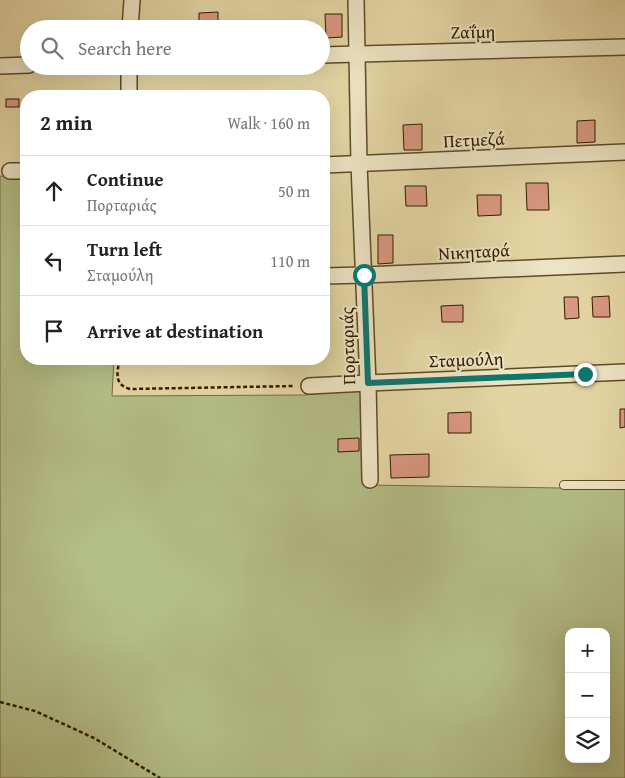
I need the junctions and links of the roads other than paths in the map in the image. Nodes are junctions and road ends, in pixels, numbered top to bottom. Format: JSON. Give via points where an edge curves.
{"nodes":[{"id":1,"x":132,"y":0,"type":"edge"},
{"id":2,"x":356,"y":0,"type":"edge"},
{"id":3,"x":131,"y":20,"type":"edge"},
{"id":4,"x":625,"y":48,"type":"edge"},
{"id":5,"x":358,"y":53,"type":"junction"},
{"id":6,"x":330,"y":55,"type":"edge"},
{"id":7,"x":20,"y":65,"type":"edge"},
{"id":8,"x":0,"y":66,"type":"edge"},
{"id":9,"x":129,"y":75,"type":"edge"},
{"id":10,"x":129,"y":90,"type":"edge"},
{"id":11,"x":625,"y":152,"type":"edge"},
{"id":12,"x":359,"y":164,"type":"junction"},
{"id":13,"x":330,"y":165,"type":"edge"},
{"id":14,"x":10,"y":171,"type":"dead end"},
{"id":15,"x":20,"y":171,"type":"edge"},
{"id":16,"x":625,"y":264,"type":"edge"},
{"id":17,"x":364,"y":275,"type":"junction"},
{"id":18,"x":330,"y":276,"type":"edge"},
{"id":19,"x":625,"y":372,"type":"edge"},
{"id":20,"x":368,"y":383,"type":"junction"},
{"id":21,"x":309,"y":386,"type":"road end"},
{"id":22,"x":370,"y":480,"type":"dead end"},
{"id":23,"x":564,"y":485,"type":"dead end"},
{"id":24,"x":625,"y":485,"type":"edge"}],
"edges":[{"from":1,"to":3,"type":"street"},
{"from":2,"to":5,"type":"street","name":"Πορταριάς"},
{"from":4,"to":5,"type":"street","name":"Ζαΐμη"},
{"from":5,"to":6,"type":"street","name":"Ζαΐμη"},
{"from":5,"to":12,"type":"street","name":"Πορταριάς"},
{"from":7,"to":8,"type":"street"},
{"from":9,"to":10,"type":"street"},
{"from":11,"to":12,"type":"street","name":"Πετμεζά"},
{"from":12,"to":13,"type":"street","name":"Πετμεζά"},
{"from":12,"to":17,"type":"street","name":"Πορταριάς"},
{"from":14,"to":15,"type":"street"},
{"from":16,"to":17,"type":"street","name":"Νικηταρά"},
{"from":17,"to":18,"type":"street","name":"Νικηταρά"},
{"from":17,"to":20,"type":"street","name":"Πορταριάς"},
{"from":19,"to":20,"type":"street","name":"Σταμούλη"},
{"from":20,"to":21,"type":"street","name":"Σταμούλη"},
{"from":20,"to":22,"type":"street","name":"Πορταριάς"},
{"from":23,"to":24,"type":"lane"}]}
